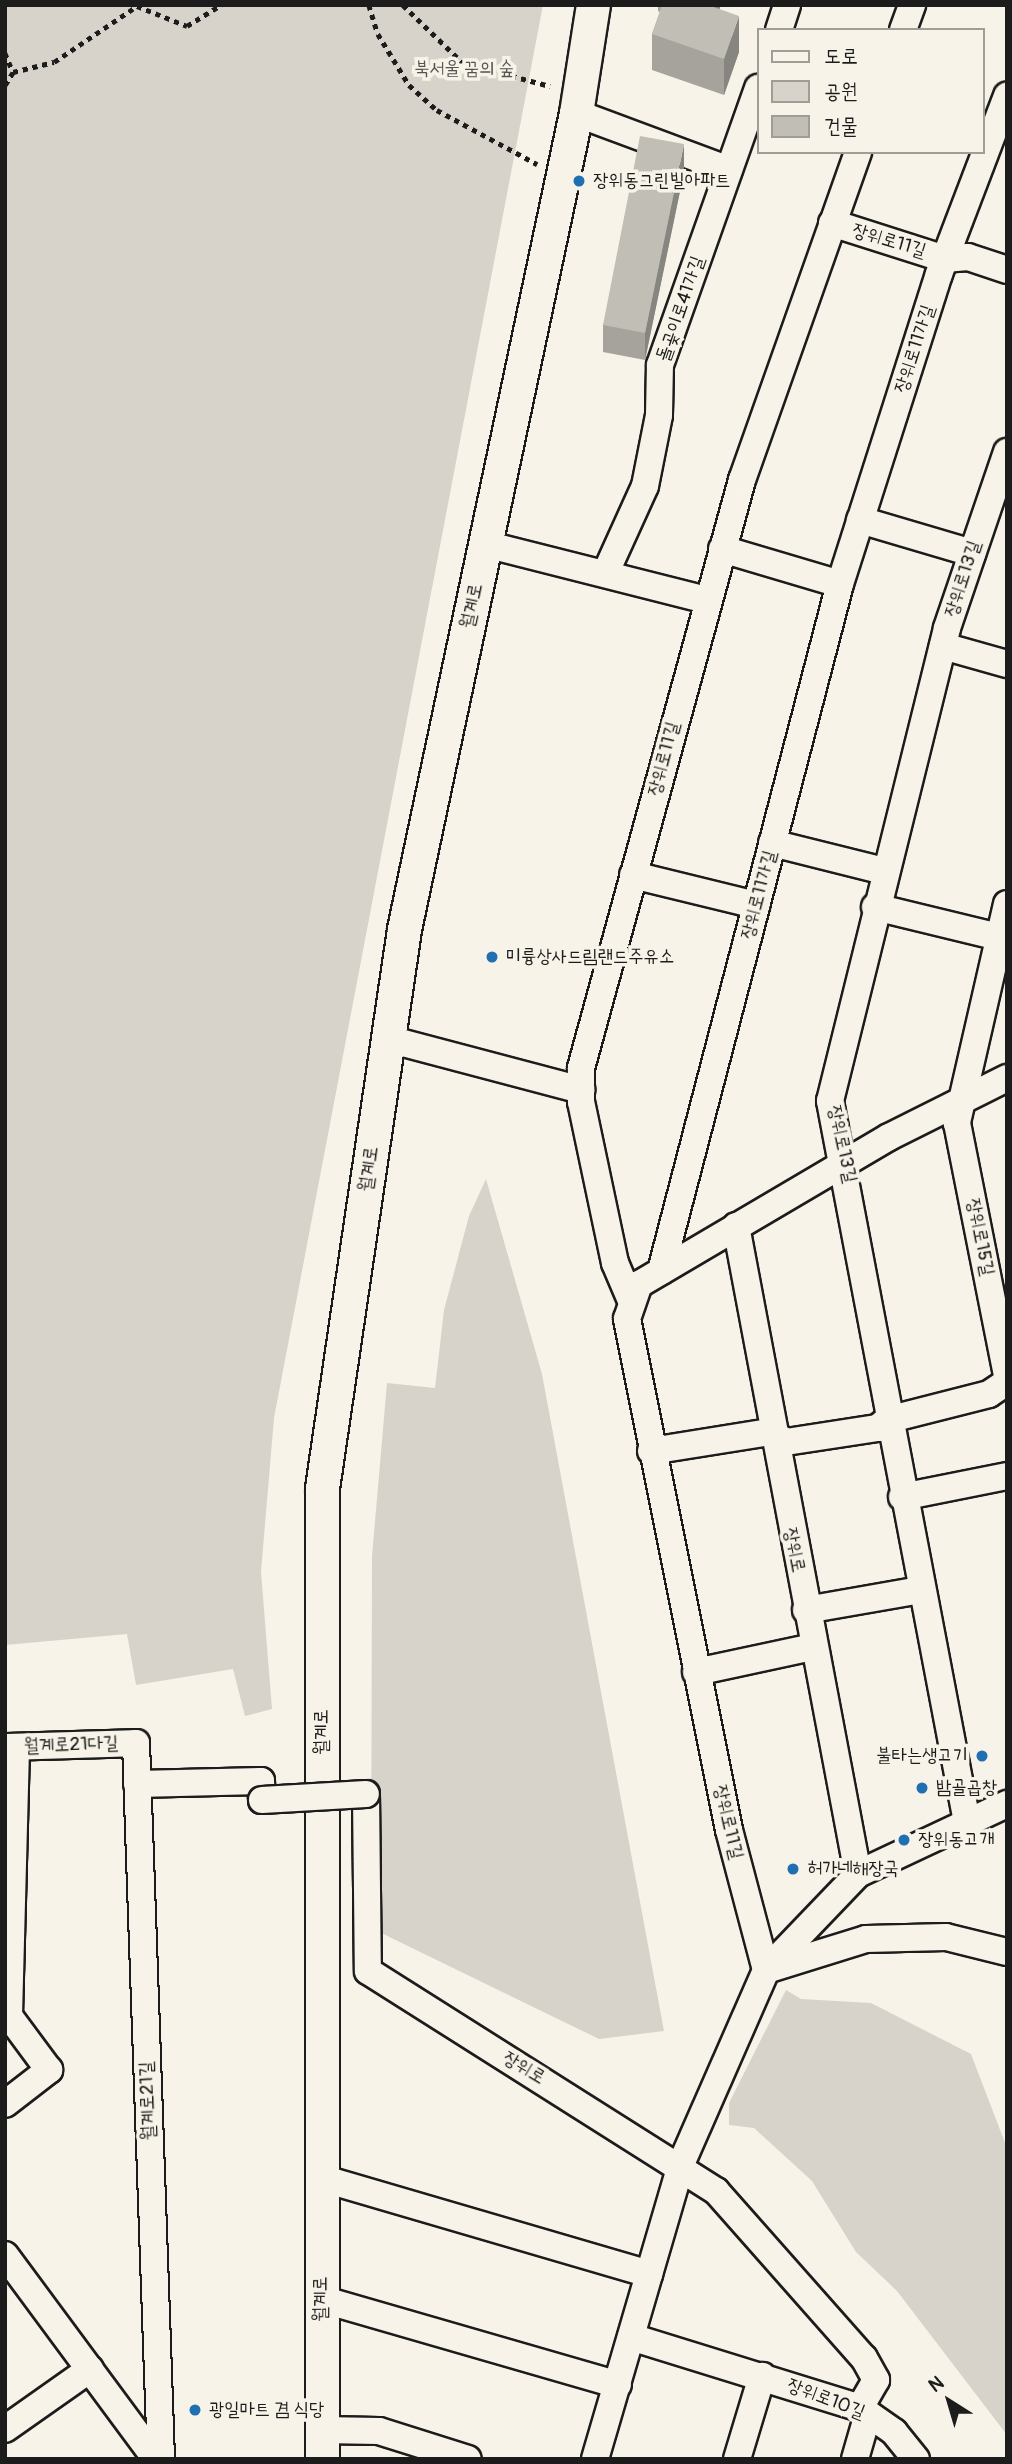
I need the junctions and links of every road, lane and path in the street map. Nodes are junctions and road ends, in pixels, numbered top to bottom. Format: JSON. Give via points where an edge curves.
{"nodes":[{"id":1,"x":221,"y":5,"type":"edge"},
{"id":2,"x":369,"y":5,"type":"edge"},
{"id":3,"x":402,"y":5,"type":"edge"},
{"id":4,"x":593,"y":5,"type":"edge"},
{"id":5,"x":788,"y":5,"type":"edge"},
{"id":6,"x":912,"y":5,"type":"edge"},
{"id":7,"x":780,"y":28,"type":"edge"},
{"id":8,"x":904,"y":28,"type":"edge"},
{"id":9,"x":5,"y":53,"type":"edge"},
{"id":10,"x":13,"y":72,"type":"junction"},
{"id":11,"x":5,"y":85,"type":"edge"},
{"id":12,"x":757,"y":91,"type":"edge"},
{"id":13,"x":1007,"y":96,"type":"edge"},
{"id":14,"x":578,"y":103,"type":"junction"},
{"id":15,"x":857,"y":154,"type":"edge"},
{"id":16,"x":729,"y":170,"type":"junction"},
{"id":17,"x":563,"y":176,"type":"junction"},
{"id":18,"x":832,"y":223,"type":"junction"},
{"id":19,"x":945,"y":258,"type":"junction"},
{"id":20,"x":1007,"y":270,"type":"edge"},
{"id":21,"x":1007,"y":452,"type":"edge"},
{"id":22,"x":860,"y":520,"type":"junction"},
{"id":23,"x":485,"y":544,"type":"junction"},
{"id":24,"x":722,"y":549,"type":"junction"},
{"id":25,"x":972,"y":553,"type":"junction"},
{"id":26,"x":606,"y":572,"type":"junction"},
{"id":27,"x":840,"y":584,"type":"junction"},
{"id":28,"x":707,"y":600,"type":"junction"},
{"id":29,"x":943,"y":646,"type":"junction"},
{"id":30,"x":1007,"y":664,"type":"edge"},
{"id":31,"x":772,"y":843,"type":"junction"},
{"id":32,"x":884,"y":871,"type":"junction"},
{"id":33,"x":633,"y":875,"type":"junction"},
{"id":34,"x":1007,"y":904,"type":"edge"},
{"id":35,"x":756,"y":905,"type":"junction"},
{"id":36,"x":875,"y":907,"type":"junction"},
{"id":37,"x":1002,"y":939,"type":"edge"},
{"id":38,"x":388,"y":1039,"type":"junction"},
{"id":39,"x":1007,"y":1078,"type":"edge"},
{"id":40,"x":581,"y":1090,"type":"junction"},
{"id":41,"x":961,"y":1097,"type":"junction"},
{"id":42,"x":847,"y":1162,"type":"junction"},
{"id":43,"x":736,"y":1226,"type":"junction"},
{"id":44,"x":661,"y":1271,"type":"junction"},
{"id":45,"x":632,"y":1303,"type":"junction"},
{"id":46,"x":1007,"y":1376,"type":"edge"},
{"id":47,"x":1007,"y":1382,"type":"edge"},
{"id":48,"x":887,"y":1420,"type":"junction"},
{"id":49,"x":770,"y":1432,"type":"junction"},
{"id":50,"x":651,"y":1451,"type":"junction"},
{"id":51,"x":1007,"y":1476,"type":"edge"},
{"id":52,"x":902,"y":1497,"type":"junction"},
{"id":53,"x":921,"y":1590,"type":"junction"},
{"id":54,"x":806,"y":1610,"type":"junction"},
{"id":55,"x":813,"y":1647,"type":"junction"},
{"id":56,"x":696,"y":1672,"type":"junction"},
{"id":57,"x":136,"y":1742,"type":"joint"},
{"id":58,"x":11,"y":1747,"type":"edge"},
{"id":59,"x":137,"y":1784,"type":"junction"},
{"id":60,"x":1007,"y":1804,"type":"edge"},
{"id":61,"x":967,"y":1822,"type":"junction"},
{"id":62,"x":858,"y":1874,"type":"junction"},
{"id":63,"x":1002,"y":1946,"type":"edge"},
{"id":64,"x":766,"y":1970,"type":"junction"},
{"id":65,"x":5,"y":2104,"type":"edge"},
{"id":66,"x":681,"y":2164,"type":"junction"},
{"id":67,"x":321,"y":2178,"type":"junction"},
{"id":68,"x":7,"y":2261,"type":"edge"},
{"id":69,"x":649,"y":2274,"type":"junction"},
{"id":70,"x":321,"y":2299,"type":"junction"},
{"id":71,"x":631,"y":2337,"type":"junction"},
{"id":72,"x":90,"y":2369,"type":"junction"},
{"id":73,"x":762,"y":2376,"type":"junction"},
{"id":74,"x":618,"y":2385,"type":"junction"},
{"id":75,"x":864,"y":2411,"type":"junction"},
{"id":76,"x":5,"y":2429,"type":"edge"},
{"id":77,"x":321,"y":2444,"type":"edge"},
{"id":78,"x":158,"y":2459,"type":"edge"},
{"id":79,"x":468,"y":2459,"type":"edge"},
{"id":80,"x":595,"y":2459,"type":"edge"},
{"id":81,"x":737,"y":2459,"type":"edge"},
{"id":82,"x":855,"y":2459,"type":"edge"},
{"id":83,"x":916,"y":2459,"type":"edge"}],
"edges":[{"from":1,"to":10,"type":"path","via":[[187,26],[137,6],[54,62]]},
{"from":2,"to":17,"type":"path","via":[[409,85],[491,142]]},
{"from":3,"to":14,"type":"path","via":[[463,62]]},
{"from":4,"to":14,"type":"main road","name":"월계로"},
{"from":5,"to":7,"type":"street"},
{"from":6,"to":8,"type":"street"},
{"from":9,"to":10,"type":"path"},
{"from":10,"to":11,"type":"path"},
{"from":12,"to":16,"type":"street","name":"돌곶이로41가길"},
{"from":13,"to":19,"type":"street","name":"장위로11가길"},
{"from":14,"to":16,"type":"street"},
{"from":14,"to":17,"type":"main road","name":"월계로"},
{"from":15,"to":18,"type":"street","name":"장위로11길"},
{"from":16,"to":26,"type":"street","name":"돌곶이로41가길","via":[[660,365],[659,415],[645,486]]},
{"from":17,"to":23,"type":"main road","name":"월계로"},
{"from":18,"to":19,"type":"street","name":"장위로11길"},
{"from":18,"to":24,"type":"street","name":"장위로11길"},
{"from":19,"to":20,"type":"street","via":[[968,257]]},
{"from":19,"to":22,"type":"street","name":"장위로11가길"},
{"from":21,"to":25,"type":"street","name":"장위로13길"},
{"from":22,"to":25,"type":"street"},
{"from":22,"to":27,"type":"street","name":"장위로11가길"},
{"from":23,"to":26,"type":"street"},
{"from":23,"to":38,"type":"main road","name":"월계로","via":[[404,929]]},
{"from":24,"to":27,"type":"street"},
{"from":24,"to":28,"type":"street","name":"장위로11길"},
{"from":25,"to":29,"type":"street","name":"장위로13길"},
{"from":26,"to":28,"type":"street"},
{"from":27,"to":31,"type":"street","name":"장위로11가길"},
{"from":28,"to":33,"type":"street","name":"장위로11길"},
{"from":29,"to":30,"type":"street"},
{"from":29,"to":32,"type":"street","name":"장위로13길"},
{"from":31,"to":32,"type":"street"},
{"from":31,"to":35,"type":"street","name":"장위로11가길"},
{"from":32,"to":36,"type":"street","name":"장위로13길"},
{"from":33,"to":35,"type":"street"},
{"from":33,"to":40,"type":"street","name":"장위로11길","via":[[581,1068]]},
{"from":34,"to":37,"type":"street","name":"장위로15길"},
{"from":35,"to":44,"type":"street","name":"장위로11가길"},
{"from":36,"to":37,"type":"street"},
{"from":36,"to":42,"type":"street","name":"장위로13길","via":[[830,1101]]},
{"from":37,"to":41,"type":"street","name":"장위로15길"},
{"from":38,"to":40,"type":"street"},
{"from":38,"to":67,"type":"main road","name":"월계로","via":[[322,1488]]},
{"from":39,"to":41,"type":"street"},
{"from":40,"to":45,"type":"street","name":"장위로11길","via":[[615,1263]]},
{"from":41,"to":42,"type":"street"},
{"from":41,"to":46,"type":"street","name":"장위로15길","via":[[957,1123]]},
{"from":42,"to":43,"type":"street"},
{"from":42,"to":48,"type":"street","name":"장위로13길"},
{"from":43,"to":44,"type":"street"},
{"from":43,"to":49,"type":"street","name":"장위로"},
{"from":44,"to":45,"type":"street","via":[[639,1284]]},
{"from":45,"to":50,"type":"street","name":"장위로11길","via":[[627,1319]]},
{"from":47,"to":48,"type":"street","via":[[989,1394]]},
{"from":48,"to":49,"type":"street","via":[[878,1428],[786,1442]]},
{"from":48,"to":52,"type":"street","name":"장위로13길"},
{"from":49,"to":50,"type":"street"},
{"from":49,"to":54,"type":"street","name":"장위로"},
{"from":50,"to":56,"type":"street","name":"장위로11길"},
{"from":51,"to":52,"type":"street"},
{"from":52,"to":53,"type":"street","name":"장위로13길"},
{"from":53,"to":54,"type":"street"},
{"from":53,"to":61,"type":"street","name":"장위로13길"},
{"from":54,"to":55,"type":"street","name":"장위로"},
{"from":55,"to":56,"type":"street"},
{"from":55,"to":62,"type":"street","name":"장위로"},
{"from":56,"to":64,"type":"street","name":"장위로11길"},
{"from":57,"to":58,"type":"street","name":"월계로21다길"},
{"from":57,"to":59,"type":"street","name":"월계로21길"},
{"from":58,"to":65,"type":"street","via":[[9,2016],[49,2070]]},
{"from":59,"to":66,"type":"street","name":"장위로","bridge":true,"via":[[261,1781],[262,1800],[366,1794],[368,1971]]},
{"from":59,"to":78,"type":"street","name":"월계로21길"},
{"from":60,"to":61,"type":"street"},
{"from":61,"to":62,"type":"street"},
{"from":62,"to":64,"type":"street"},
{"from":63,"to":64,"type":"street","via":[[946,1937],[866,1939]]},
{"from":64,"to":66,"type":"street"},
{"from":66,"to":69,"type":"street"},
{"from":66,"to":75,"type":"street","name":"장위로","via":[[742,2218],[864,2358],[876,2380]]},
{"from":67,"to":69,"type":"street"},
{"from":67,"to":70,"type":"main road","name":"월계로"},
{"from":68,"to":72,"type":"street"},
{"from":69,"to":71,"type":"street"},
{"from":70,"to":74,"type":"street"},
{"from":70,"to":77,"type":"main road","name":"월계로"},
{"from":71,"to":73,"type":"street","name":"장위로10길"},
{"from":71,"to":74,"type":"street"},
{"from":72,"to":76,"type":"street"},
{"from":72,"to":78,"type":"street"},
{"from":73,"to":75,"type":"street","name":"장위로10길"},
{"from":73,"to":81,"type":"street","name":"장위로10길"},
{"from":74,"to":80,"type":"street"},
{"from":75,"to":82,"type":"street"},
{"from":75,"to":83,"type":"street","name":"장위로10길"},
{"from":77,"to":79,"type":"street","name":"월계로","via":[[379,2431]]}]}
